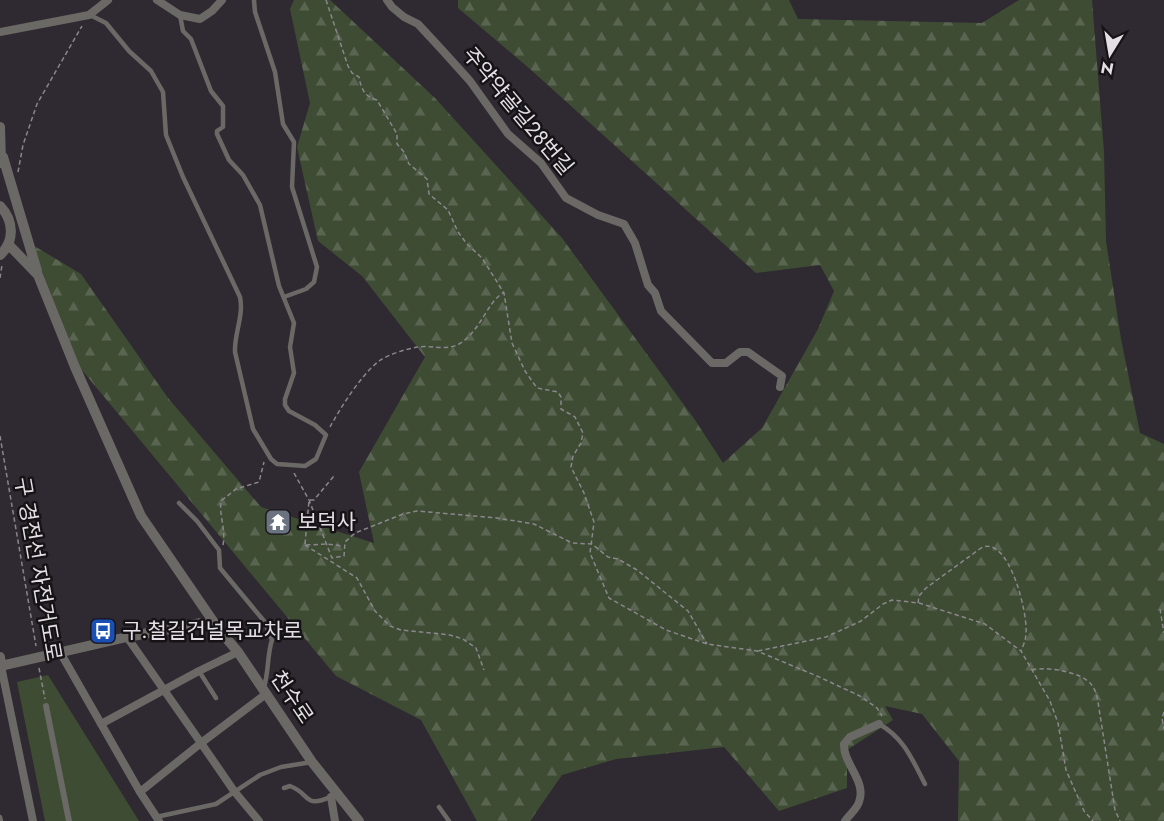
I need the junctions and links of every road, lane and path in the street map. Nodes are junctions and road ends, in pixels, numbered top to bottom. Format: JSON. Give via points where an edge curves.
{"nodes":[{"id":1,"x":108,"y":0,"type":"edge"},
{"id":2,"x":157,"y":0,"type":"edge"},
{"id":3,"x":222,"y":0,"type":"edge"},
{"id":4,"x":254,"y":0,"type":"edge"},
{"id":5,"x":326,"y":0,"type":"edge"},
{"id":6,"x":387,"y":0,"type":"edge"},
{"id":7,"x":89,"y":15,"type":"junction"},
{"id":8,"x":180,"y":15,"type":"junction"},
{"id":9,"x":0,"y":32,"type":"edge"},
{"id":10,"x":37,"y":104,"type":"dead end"},
{"id":11,"x":0,"y":127,"type":"edge"},
{"id":12,"x":3,"y":157,"type":"junction"},
{"id":13,"x":0,"y":169,"type":"edge"},
{"id":14,"x":0,"y":206,"type":"edge"},
{"id":15,"x":9,"y":244,"type":"junction"},
{"id":16,"x":0,"y":255,"type":"edge"},
{"id":17,"x":38,"y":274,"type":"junction"},
{"id":18,"x":504,"y":293,"type":"junction"},
{"id":19,"x":284,"y":297,"type":"junction"},
{"id":20,"x":780,"y":387,"type":"dead end"},
{"id":21,"x":327,"y":435,"type":"junction"},
{"id":22,"x":0,"y":436,"type":"edge"},
{"id":23,"x":264,"y":463,"type":"dead end"},
{"id":24,"x":290,"y":466,"type":"junction"},
{"id":25,"x":334,"y":476,"type":"dead end"},
{"id":26,"x":309,"y":500,"type":"junction"},
{"id":27,"x":179,"y":503,"type":"dead end"},
{"id":28,"x":327,"y":544,"type":"junction"},
{"id":29,"x":592,"y":544,"type":"junction"},
{"id":30,"x":305,"y":545,"type":"junction"},
{"id":31,"x":344,"y":546,"type":"junction"},
{"id":32,"x":219,"y":550,"type":"junction"},
{"id":33,"x":919,"y":603,"type":"junction"},
{"id":34,"x":1160,"y":609,"type":"dead end"},
{"id":35,"x":217,"y":627,"type":"junction"},
{"id":36,"x":1164,"y":633,"type":"edge"},
{"id":37,"x":127,"y":637,"type":"junction"},
{"id":38,"x":708,"y":644,"type":"junction"},
{"id":39,"x":758,"y":651,"type":"junction"},
{"id":40,"x":1021,"y":651,"type":"junction"},
{"id":41,"x":60,"y":652,"type":"junction"},
{"id":42,"x":238,"y":652,"type":"junction"},
{"id":43,"x":38,"y":658,"type":"junction"},
{"id":44,"x":1,"y":662,"type":"edge"},
{"id":45,"x":484,"y":670,"type":"dead end"},
{"id":46,"x":1032,"y":670,"type":"junction"},
{"id":47,"x":199,"y":671,"type":"junction"},
{"id":48,"x":164,"y":691,"type":"junction"},
{"id":49,"x":265,"y":692,"type":"junction"},
{"id":50,"x":216,"y":698,"type":"dead end"},
{"id":51,"x":46,"y":706,"type":"joint"},
{"id":52,"x":1164,"y":712,"type":"edge"},
{"id":53,"x":101,"y":724,"type":"junction"},
{"id":54,"x":879,"y":724,"type":"junction"},
{"id":55,"x":1164,"y":729,"type":"edge"},
{"id":56,"x":201,"y":743,"type":"junction"},
{"id":57,"x":312,"y":762,"type":"junction"},
{"id":58,"x":925,"y":784,"type":"dead end"},
{"id":59,"x":284,"y":788,"type":"dead end"},
{"id":60,"x":234,"y":791,"type":"junction"},
{"id":61,"x":140,"y":792,"type":"junction"},
{"id":62,"x":335,"y":795,"type":"junction"},
{"id":63,"x":439,"y":807,"type":"dead end"},
{"id":64,"x":158,"y":819,"type":"edge"},
{"id":65,"x":33,"y":821,"type":"edge"},
{"id":66,"x":69,"y":821,"type":"edge"},
{"id":67,"x":259,"y":821,"type":"edge"},
{"id":68,"x":335,"y":821,"type":"edge"},
{"id":69,"x":359,"y":821,"type":"edge"},
{"id":70,"x":449,"y":821,"type":"edge"},
{"id":71,"x":845,"y":821,"type":"edge"},
{"id":72,"x":1092,"y":821,"type":"edge"},
{"id":73,"x":1120,"y":821,"type":"edge"}],
"edges":[{"from":1,"to":7,"type":"street"},
{"from":2,"to":8,"type":"street"},
{"from":3,"to":8,"type":"street","via":[[200,19]]},
{"from":4,"to":19,"type":"lane","via":[[275,72],[283,124],[294,142],[292,187],[317,267],[314,282]]},
{"from":5,"to":18,"type":"path","via":[[348,66],[359,77],[361,88],[382,106],[409,164],[427,179],[429,194],[448,210],[458,232]]},
{"from":6,"to":20,"type":"street","name":"주약약골길28번길","via":[[404,17],[418,24],[443,51],[508,134],[542,163],[566,198],[624,224],[661,311],[712,363],[726,363],[740,352],[748,352],[782,376]]},
{"from":7,"to":9,"type":"street"},
{"from":7,"to":10,"type":"path"},
{"from":7,"to":24,"type":"lane","via":[[106,23],[151,71],[163,92],[166,135],[240,297],[235,352],[253,429],[271,459]]},
{"from":8,"to":19,"type":"lane","via":[[183,31],[192,39],[211,91],[223,106],[223,127],[217,131],[224,152],[260,205]]},
{"from":11,"to":12,"type":"street"},
{"from":12,"to":13,"type":"street"},
{"from":12,"to":17,"type":"street","name":"천수로"},
{"from":14,"to":15,"type":"street","via":[[11,224]]},
{"from":15,"to":16,"type":"street"},
{"from":15,"to":17,"type":"street"},
{"from":17,"to":35,"type":"street","name":"천수로","via":[[141,516]]},
{"from":18,"to":21,"type":"path","via":[[459,344],[415,348],[378,362],[351,394]]},
{"from":18,"to":29,"type":"path","via":[[512,343],[525,371],[537,388],[558,392],[561,409],[575,417],[583,433],[571,467],[594,522]]},
{"from":19,"to":21,"type":"lane","via":[[294,323],[290,347],[294,373],[285,405]]},
{"from":21,"to":24,"type":"lane","via":[[316,459],[305,466]]},
{"from":22,"to":43,"type":"path","name":"구 경전선 자전거도로"},
{"from":23,"to":32,"type":"path","via":[[259,482],[236,489],[221,501],[225,536]]},
{"from":24,"to":26,"type":"path"},
{"from":25,"to":26,"type":"path","via":[[314,500]]},
{"from":26,"to":28,"type":"path"},
{"from":26,"to":30,"type":"path"},
{"from":27,"to":32,"type":"lane"},
{"from":28,"to":30,"type":"path"},
{"from":28,"to":31,"type":"path"},
{"from":28,"to":31,"type":"path","via":[[332,558],[344,556]]},
{"from":29,"to":31,"type":"path","via":[[572,543],[544,527],[514,520],[417,511],[355,533]]},
{"from":29,"to":38,"type":"path","via":[[608,557],[637,570],[687,611]]},
{"from":29,"to":38,"type":"path","via":[[590,553],[609,598],[666,630]]},
{"from":30,"to":45,"type":"path","via":[[357,579],[375,611],[390,626],[464,639],[476,648]]},
{"from":32,"to":49,"type":"lane","via":[[220,568],[264,621],[272,640]]},
{"from":33,"to":39,"type":"path","via":[[888,601],[861,621],[826,637]]},
{"from":33,"to":40,"type":"path","via":[[986,624]]},
{"from":33,"to":40,"type":"path","via":[[926,588],[988,545],[1006,558],[1016,582],[1027,631]]},
{"from":34,"to":36,"type":"path"},
{"from":35,"to":37,"type":"street","via":[[201,623]]},
{"from":35,"to":42,"type":"street","name":"천수로"},
{"from":37,"to":41,"type":"street"},
{"from":37,"to":48,"type":"street"},
{"from":38,"to":39,"type":"path"},
{"from":39,"to":54,"type":"path","via":[[860,696],[881,711]]},
{"from":40,"to":46,"type":"path"},
{"from":41,"to":43,"type":"street"},
{"from":41,"to":53,"type":"street"},
{"from":42,"to":47,"type":"street"},
{"from":42,"to":49,"type":"street","name":"천수로"},
{"from":43,"to":44,"type":"street"},
{"from":43,"to":51,"type":"path","name":"구 경전선 자전거도로"},
{"from":44,"to":65,"type":"street"},
{"from":46,"to":72,"type":"path","via":[[1056,712],[1066,770]]},
{"from":46,"to":73,"type":"path","via":[[1048,668],[1073,674],[1094,688]]},
{"from":47,"to":48,"type":"street"},
{"from":47,"to":50,"type":"lane"},
{"from":48,"to":53,"type":"street"},
{"from":48,"to":56,"type":"street"},
{"from":49,"to":56,"type":"street"},
{"from":49,"to":57,"type":"street","name":"천수로"},
{"from":51,"to":66,"type":"street"},
{"from":52,"to":55,"type":"path"},
{"from":53,"to":61,"type":"street"},
{"from":54,"to":58,"type":"lane","via":[[904,745]]},
{"from":54,"to":71,"type":"street","via":[[844,744],[861,788],[859,804]]},
{"from":56,"to":60,"type":"street"},
{"from":56,"to":61,"type":"street"},
{"from":57,"to":60,"type":"lane","via":[[260,774]]},
{"from":57,"to":62,"type":"street","name":"천수로"},
{"from":59,"to":62,"type":"lane","via":[[294,787],[310,802],[319,803]]},
{"from":60,"to":64,"type":"lane","via":[[216,804]]},
{"from":60,"to":67,"type":"street"},
{"from":61,"to":64,"type":"street"},
{"from":62,"to":68,"type":"street"},
{"from":62,"to":69,"type":"street","name":"천수로"},
{"from":63,"to":70,"type":"lane"}]}
